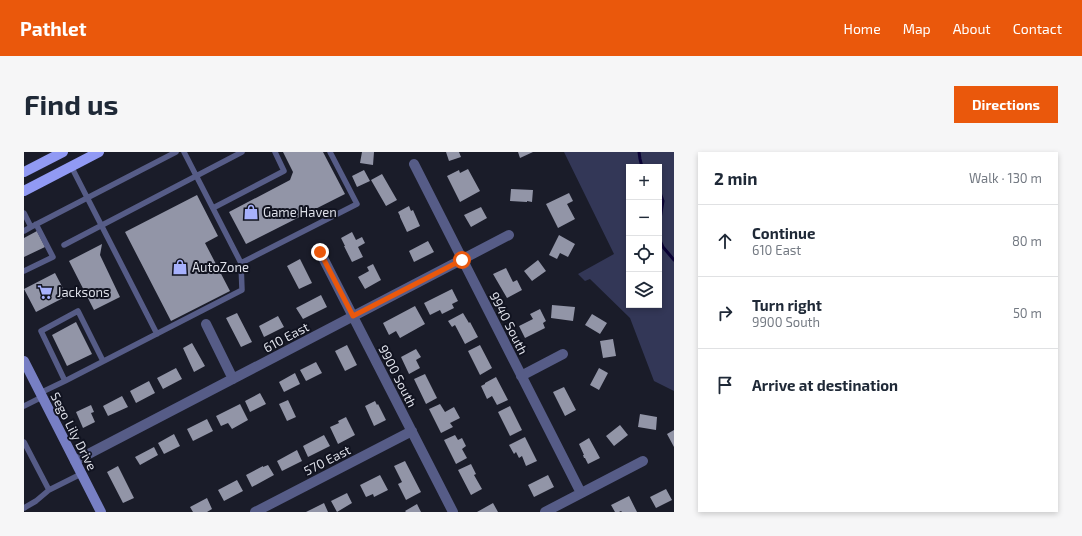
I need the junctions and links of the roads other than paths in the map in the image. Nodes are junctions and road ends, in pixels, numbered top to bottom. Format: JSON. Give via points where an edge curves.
{"nodes":[{"id":1,"x":99,"y":152,"type":"edge"},
{"id":2,"x":176,"y":152,"type":"edge"},
{"id":3,"x":184,"y":152,"type":"edge"},
{"id":4,"x":242,"y":152,"type":"edge"},
{"id":5,"x":275,"y":152,"type":"edge"},
{"id":6,"x":330,"y":152,"type":"edge"},
{"id":7,"x":60,"y":153,"type":"edge"},
{"id":8,"x":414,"y":164,"type":"dead end"},
{"id":9,"x":71,"y":166,"type":"junction"},
{"id":10,"x":24,"y":172,"type":"edge"},
{"id":11,"x":196,"y":176,"type":"junction"},
{"id":12,"x":24,"y":191,"type":"edge"},
{"id":13,"x":87,"y":198,"type":"junction"},
{"id":14,"x":213,"y":208,"type":"junction"},
{"id":15,"x":24,"y":213,"type":"edge"},
{"id":16,"x":34,"y":225,"type":"junction"},
{"id":17,"x":102,"y":226,"type":"junction"},
{"id":18,"x":24,"y":230,"type":"edge"},
{"id":19,"x":509,"y":235,"type":"dead end"},
{"id":20,"x":64,"y":245,"type":"dead end"},
{"id":21,"x":320,"y":252,"type":"dead end"},
{"id":22,"x":462,"y":260,"type":"junction"},
{"id":23,"x":242,"y":263,"type":"junction"},
{"id":24,"x":24,"y":271,"type":"edge"},
{"id":25,"x":353,"y":316,"type":"junction"},
{"id":26,"x":206,"y":324,"type":"dead end"},
{"id":27,"x":157,"y":334,"type":"junction"},
{"id":28,"x":563,"y":354,"type":"dead end"},
{"id":29,"x":24,"y":361,"type":"edge"},
{"id":30,"x":103,"y":361,"type":"junction"},
{"id":31,"x":521,"y":376,"type":"junction"},
{"id":32,"x":233,"y":379,"type":"junction"},
{"id":33,"x":65,"y":381,"type":"junction"},
{"id":34,"x":41,"y":395,"type":"junction"},
{"id":35,"x":24,"y":406,"type":"edge"},
{"id":36,"x":412,"y":431,"type":"junction"},
{"id":37,"x":24,"y":442,"type":"edge"},
{"id":38,"x":75,"y":461,"type":"junction"},
{"id":39,"x":643,"y":461,"type":"dead end"},
{"id":40,"x":81,"y":474,"type":"junction"},
{"id":41,"x":49,"y":490,"type":"junction"},
{"id":42,"x":581,"y":493,"type":"junction"},
{"id":43,"x":24,"y":508,"type":"edge"},
{"id":44,"x":101,"y":512,"type":"edge"},
{"id":45,"x":255,"y":512,"type":"edge"},
{"id":46,"x":453,"y":512,"type":"edge"},
{"id":47,"x":545,"y":512,"type":"edge"}],
"edges":[{"from":1,"to":9,"type":"main road"},
{"from":2,"to":13,"type":"lane"},
{"from":3,"to":11,"type":"lane"},
{"from":4,"to":11,"type":"lane"},
{"from":5,"to":14,"type":"lane","via":[[284,171]]},
{"from":6,"to":23,"type":"lane","via":[[357,204]]},
{"from":7,"to":10,"type":"main road"},
{"from":8,"to":22,"type":"street","name":"9940 South"},
{"from":9,"to":12,"type":"main road"},
{"from":9,"to":13,"type":"lane"},
{"from":11,"to":14,"type":"lane"},
{"from":11,"to":17,"type":"lane"},
{"from":13,"to":16,"type":"lane"},
{"from":13,"to":17,"type":"lane"},
{"from":14,"to":23,"type":"lane"},
{"from":15,"to":16,"type":"lane"},
{"from":16,"to":18,"type":"lane"},
{"from":16,"to":24,"type":"lane","via":[[53,257]]},
{"from":17,"to":20,"type":"lane"},
{"from":17,"to":27,"type":"lane"},
{"from":19,"to":22,"type":"street","name":"610 East"},
{"from":21,"to":25,"type":"street","name":"9900 South"},
{"from":22,"to":25,"type":"street","name":"610 East"},
{"from":22,"to":31,"type":"street","name":"9940 South"},
{"from":23,"to":27,"type":"lane","via":[[242,290]]},
{"from":25,"to":32,"type":"street","name":"610 East"},
{"from":25,"to":36,"type":"street","name":"9900 South"},
{"from":26,"to":32,"type":"street"},
{"from":27,"to":30,"type":"lane"},
{"from":28,"to":31,"type":"street"},
{"from":29,"to":34,"type":"main road","name":"Sego Lily Drive"},
{"from":30,"to":33,"type":"lane"},
{"from":30,"to":33,"type":"lane","via":[[78,311],[41,331]]},
{"from":31,"to":42,"type":"street","name":"9940 South"},
{"from":32,"to":38,"type":"street","name":"610 East"},
{"from":33,"to":34,"type":"lane"},
{"from":34,"to":35,"type":"lane"},
{"from":34,"to":38,"type":"main road","name":"Sego Lily Drive"},
{"from":36,"to":45,"type":"street","name":"570 East"},
{"from":36,"to":46,"type":"street","name":"9900 South"},
{"from":37,"to":41,"type":"lane"},
{"from":38,"to":40,"type":"main road","name":"Sego Lily Drive"},
{"from":39,"to":42,"type":"street"},
{"from":40,"to":41,"type":"lane"},
{"from":40,"to":44,"type":"main road","name":"Sego Lily Drive"},
{"from":41,"to":43,"type":"lane"},
{"from":42,"to":47,"type":"street"}]}
